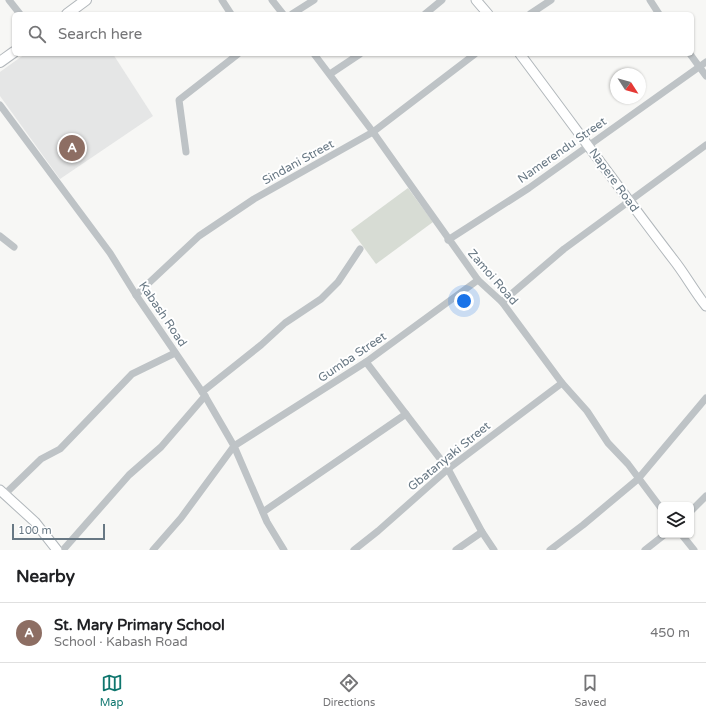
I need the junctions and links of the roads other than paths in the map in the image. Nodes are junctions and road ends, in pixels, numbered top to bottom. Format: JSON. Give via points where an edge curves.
{"nodes":[{"id":1,"x":9,"y":0,"type":"edge"},
{"id":2,"x":86,"y":0,"type":"edge"},
{"id":3,"x":222,"y":0,"type":"edge"},
{"id":4,"x":272,"y":0,"type":"edge"},
{"id":5,"x":314,"y":0,"type":"edge"},
{"id":6,"x":442,"y":0,"type":"edge"},
{"id":7,"x":476,"y":0,"type":"edge"},
{"id":8,"x":551,"y":0,"type":"edge"},
{"id":9,"x":650,"y":0,"type":"edge"},
{"id":10,"x":18,"y":12,"type":"edge"},
{"id":11,"x":70,"y":12,"type":"edge"},
{"id":12,"x":229,"y":12,"type":"edge"},
{"id":13,"x":281,"y":12,"type":"edge"},
{"id":14,"x":295,"y":12,"type":"edge"},
{"id":15,"x":427,"y":12,"type":"edge"},
{"id":16,"x":486,"y":12,"type":"edge"},
{"id":17,"x":533,"y":12,"type":"edge"},
{"id":18,"x":658,"y":12,"type":"edge"},
{"id":19,"x":12,"y":53,"type":"edge"},
{"id":20,"x":235,"y":56,"type":"edge"},
{"id":21,"x":316,"y":56,"type":"edge"},
{"id":22,"x":357,"y":56,"type":"edge"},
{"id":23,"x":472,"y":56,"type":"edge"},
{"id":24,"x":521,"y":56,"type":"edge"},
{"id":25,"x":692,"y":56,"type":"edge"},
{"id":26,"x":0,"y":62,"type":"edge"},
{"id":27,"x":706,"y":62,"type":"edge"},
{"id":28,"x":700,"y":67,"type":"junction"},
{"id":29,"x":330,"y":74,"type":"junction"},
{"id":30,"x":706,"y":76,"type":"edge"},
{"id":31,"x":0,"y":105,"type":"edge"},
{"id":32,"x":373,"y":132,"type":"junction"},
{"id":33,"x":588,"y":145,"type":"junction"},
{"id":34,"x":706,"y":145,"type":"edge"},
{"id":35,"x":186,"y":152,"type":"dead end"},
{"id":36,"x":631,"y":202,"type":"junction"},
{"id":37,"x":0,"y":236,"type":"edge"},
{"id":38,"x":448,"y":240,"type":"junction"},
{"id":39,"x":14,"y":247,"type":"dead end"},
{"id":40,"x":360,"y":249,"type":"dead end"},
{"id":41,"x":478,"y":280,"type":"junction"},
{"id":42,"x":136,"y":295,"type":"junction"},
{"id":43,"x":502,"y":302,"type":"junction"},
{"id":44,"x":706,"y":306,"type":"edge"},
{"id":45,"x":175,"y":353,"type":"junction"},
{"id":46,"x":366,"y":362,"type":"junction"},
{"id":47,"x":562,"y":383,"type":"junction"},
{"id":48,"x":203,"y":394,"type":"junction"},
{"id":49,"x":706,"y":398,"type":"edge"},
{"id":50,"x":406,"y":414,"type":"junction"},
{"id":51,"x":234,"y":446,"type":"junction"},
{"id":52,"x":448,"y":469,"type":"junction"},
{"id":53,"x":638,"y":479,"type":"junction"},
{"id":54,"x":2,"y":492,"type":"edge"},
{"id":55,"x":706,"y":496,"type":"edge"},
{"id":56,"x":658,"y":504,"type":"edge"},
{"id":57,"x":694,"y":508,"type":"edge"},
{"id":58,"x":263,"y":512,"type":"junction"},
{"id":59,"x":482,"y":532,"type":"junction"},
{"id":60,"x":660,"y":538,"type":"edge"},
{"id":61,"x":684,"y":538,"type":"edge"},
{"id":62,"x":57,"y":550,"type":"edge"},
{"id":63,"x":62,"y":550,"type":"edge"},
{"id":64,"x":153,"y":550,"type":"edge"},
{"id":65,"x":284,"y":550,"type":"edge"},
{"id":66,"x":354,"y":550,"type":"edge"},
{"id":67,"x":456,"y":550,"type":"edge"},
{"id":68,"x":494,"y":550,"type":"edge"},
{"id":69,"x":550,"y":550,"type":"edge"},
{"id":70,"x":645,"y":550,"type":"edge"},
{"id":71,"x":694,"y":550,"type":"edge"}],
"edges":[{"from":1,"to":10,"type":"street"},
{"from":2,"to":11,"type":"main road"},
{"from":3,"to":12,"type":"street"},
{"from":4,"to":13,"type":"street"},
{"from":5,"to":14,"type":"street"},
{"from":6,"to":15,"type":"street"},
{"from":7,"to":16,"type":"street"},
{"from":8,"to":17,"type":"street"},
{"from":9,"to":18,"type":"street"},
{"from":19,"to":26,"type":"main road"},
{"from":20,"to":35,"type":"street","via":[[179,100]]},
{"from":21,"to":29,"type":"street","name":"Zamoi Road"},
{"from":22,"to":29,"type":"street"},
{"from":23,"to":32,"type":"street","name":"Sindani Street"},
{"from":24,"to":33,"type":"street","name":"Napere Road"},
{"from":25,"to":28,"type":"street"},
{"from":27,"to":28,"type":"street","name":"Namerendu Street"},
{"from":28,"to":30,"type":"street"},
{"from":28,"to":33,"type":"street","name":"Namerendu Street"},
{"from":29,"to":32,"type":"street","name":"Zamoi Road"},
{"from":31,"to":42,"type":"street","name":"Kabash Road","via":[[110,253]]},
{"from":32,"to":38,"type":"street","name":"Zamoi Road"},
{"from":32,"to":42,"type":"street","name":"Sindani Street","via":[[254,199],[199,236]]},
{"from":33,"to":36,"type":"street","name":"Napere Road"},
{"from":33,"to":38,"type":"street","name":"Namerendu Street","via":[[529,188]]},
{"from":34,"to":36,"type":"street"},
{"from":36,"to":43,"type":"street","via":[[564,249]]},
{"from":36,"to":44,"type":"street","name":"Napere Road"},
{"from":37,"to":39,"type":"street"},
{"from":38,"to":41,"type":"street","name":"Zamoi Road"},
{"from":40,"to":48,"type":"street","via":[[338,282],[320,299],[284,323]]},
{"from":41,"to":43,"type":"street","name":"Zamoi Road"},
{"from":41,"to":46,"type":"street","name":"Gumba Street"},
{"from":42,"to":45,"type":"street","name":"Kabash Road"},
{"from":43,"to":47,"type":"street","name":"Zamoi Road"},
{"from":45,"to":48,"type":"street","name":"Kabash Road"},
{"from":45,"to":54,"type":"street","via":[[132,374],[60,449],[41,459]]},
{"from":46,"to":50,"type":"street"},
{"from":46,"to":51,"type":"street","name":"Gumba Street"},
{"from":47,"to":52,"type":"street","name":"Gbatanyaki Street"},
{"from":47,"to":53,"type":"street","name":"Zamoi Road","via":[[587,411],[608,443]]},
{"from":48,"to":51,"type":"street","name":"Kabash Road"},
{"from":48,"to":63,"type":"street","via":[[161,447],[129,475]]},
{"from":49,"to":53,"type":"street"},
{"from":50,"to":52,"type":"street"},
{"from":50,"to":58,"type":"street"},
{"from":51,"to":58,"type":"street","name":"Kabash Road"},
{"from":51,"to":64,"type":"street","via":[[181,518]]},
{"from":52,"to":59,"type":"street"},
{"from":52,"to":66,"type":"street","name":"Gbatanyaki Street"},
{"from":53,"to":56,"type":"street","name":"Zamoi Road"},
{"from":53,"to":69,"type":"street"},
{"from":54,"to":62,"type":"street","via":[[35,522]]},
{"from":55,"to":57,"type":"street"},
{"from":58,"to":65,"type":"street","name":"Kabash Road"},
{"from":59,"to":67,"type":"street"},
{"from":59,"to":68,"type":"street"},
{"from":60,"to":70,"type":"street"},
{"from":61,"to":71,"type":"street"}]}
